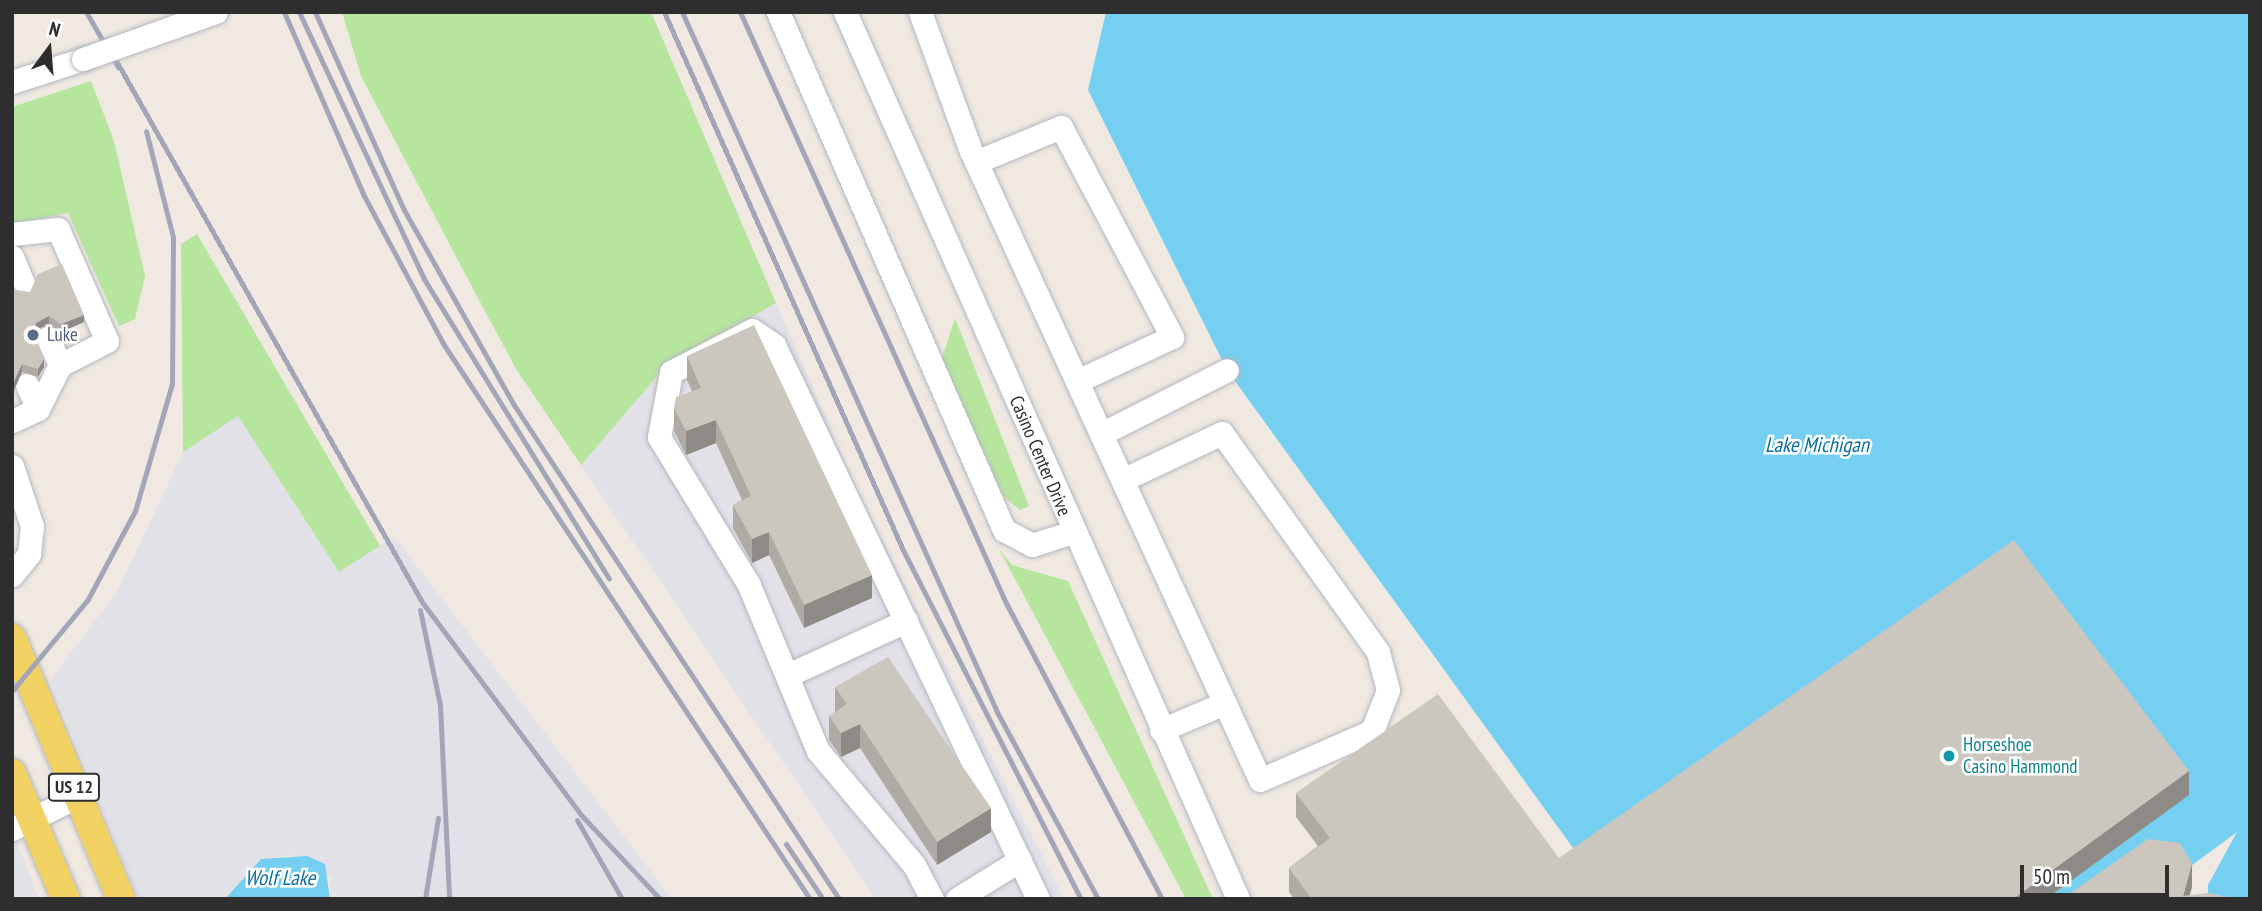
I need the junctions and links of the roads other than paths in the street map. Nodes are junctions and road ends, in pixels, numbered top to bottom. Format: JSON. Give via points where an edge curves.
{"nodes":[{"id":1,"x":216,"y":12,"type":"edge"},
{"id":2,"x":778,"y":12,"type":"edge"},
{"id":3,"x":845,"y":12,"type":"edge"},
{"id":4,"x":920,"y":12,"type":"edge"},
{"id":5,"x":12,"y":82,"type":"edge"},
{"id":6,"x":976,"y":162,"type":"junction"},
{"id":7,"x":12,"y":234,"type":"edge"},
{"id":8,"x":12,"y":257,"type":"edge"},
{"id":9,"x":25,"y":287,"type":"dead end"},
{"id":10,"x":48,"y":338,"type":"dead end"},
{"id":11,"x":60,"y":365,"type":"junction"},
{"id":12,"x":1227,"y":370,"type":"dead end"},
{"id":13,"x":1077,"y":381,"type":"junction"},
{"id":14,"x":27,"y":385,"type":"dead end"},
{"id":15,"x":38,"y":409,"type":"junction"},
{"id":16,"x":12,"y":421,"type":"edge"},
{"id":17,"x":1101,"y":434,"type":"junction"},
{"id":18,"x":12,"y":466,"type":"edge"},
{"id":19,"x":1122,"y":480,"type":"junction"},
{"id":20,"x":1073,"y":532,"type":"junction"},
{"id":21,"x":12,"y":575,"type":"edge"},
{"id":22,"x":906,"y":621,"type":"junction"},
{"id":23,"x":12,"y":638,"type":"edge"},
{"id":24,"x":790,"y":674,"type":"junction"},
{"id":25,"x":1225,"y":703,"type":"junction"},
{"id":26,"x":1161,"y":730,"type":"junction"},
{"id":27,"x":12,"y":773,"type":"edge"},
{"id":28,"x":78,"y":796,"type":"junction"},
{"id":29,"x":19,"y":821,"type":"edge"},
{"id":30,"x":1020,"y":860,"type":"junction"},
{"id":31,"x":66,"y":899,"type":"edge"},
{"id":32,"x":121,"y":899,"type":"edge"},
{"id":33,"x":932,"y":899,"type":"edge"},
{"id":34,"x":957,"y":899,"type":"edge"},
{"id":35,"x":1038,"y":899,"type":"edge"},
{"id":36,"x":1238,"y":899,"type":"edge"}],
"edges":[{"from":1,"to":5,"type":"street","bridge":true},
{"from":2,"to":20,"type":"street","via":[[1004,530],[1032,545]]},
{"from":3,"to":20,"type":"street","name":"Casino Center Drive"},
{"from":4,"to":6,"type":"street"},
{"from":6,"to":13,"type":"street"},
{"from":6,"to":13,"type":"street","via":[[1061,127],[1172,337]]},
{"from":7,"to":11,"type":"street","via":[[58,229],[107,341]]},
{"from":8,"to":9,"type":"street"},
{"from":10,"to":11,"type":"street"},
{"from":11,"to":15,"type":"street"},
{"from":12,"to":17,"type":"street"},
{"from":13,"to":17,"type":"street"},
{"from":14,"to":15,"type":"street"},
{"from":15,"to":16,"type":"street"},
{"from":17,"to":19,"type":"street"},
{"from":18,"to":21,"type":"street","via":[[32,526],[29,554]]},
{"from":19,"to":25,"type":"street"},
{"from":19,"to":25,"type":"street","via":[[1222,433],[1366,631],[1388,680],[1386,704],[1372,731],[1260,780]]},
{"from":20,"to":26,"type":"street","name":"Casino Center Drive"},
{"from":22,"to":24,"type":"street"},
{"from":22,"to":24,"type":"street","via":[[774,345],[752,330],[671,372],[659,436],[749,585]]},
{"from":22,"to":30,"type":"street"},
{"from":23,"to":28,"type":"main road","number":"US 12"},
{"from":24,"to":33,"type":"street","via":[[818,751],[914,866]]},
{"from":25,"to":26,"type":"street"},
{"from":26,"to":36,"type":"street","name":"Casino Center Drive"},
{"from":27,"to":29,"type":"main road","number":"US 12"},
{"from":28,"to":29,"type":"street"},
{"from":28,"to":32,"type":"main road","number":"US 12"},
{"from":29,"to":31,"type":"main road","number":"US 12"},
{"from":30,"to":34,"type":"street"},
{"from":30,"to":35,"type":"street"}]}
